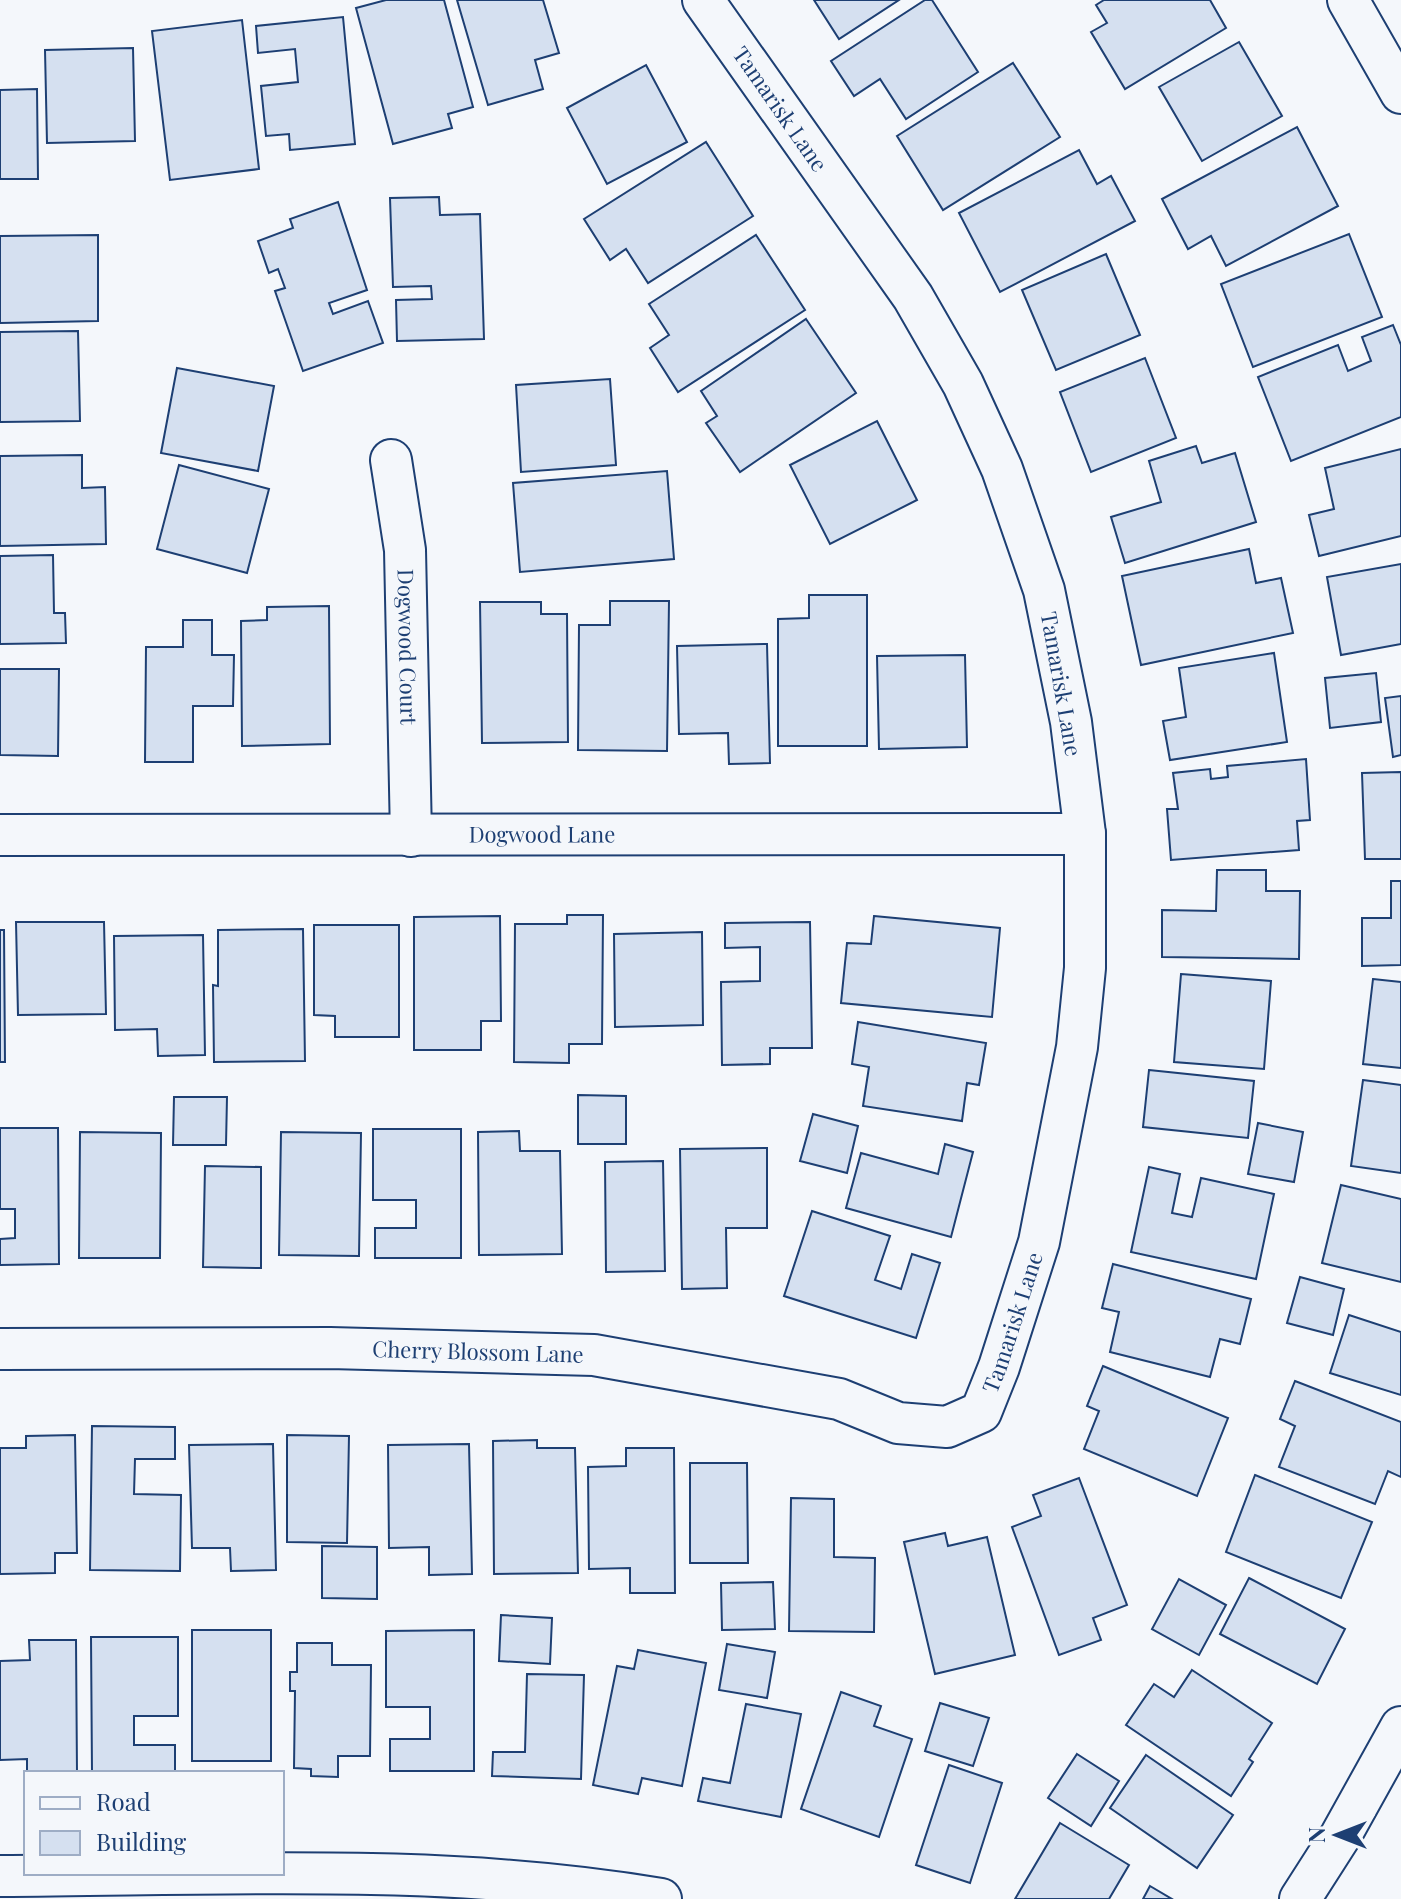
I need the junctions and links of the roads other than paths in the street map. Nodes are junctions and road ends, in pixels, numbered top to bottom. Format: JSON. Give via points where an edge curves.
{"nodes":[{"id":1,"x":703,"y":0,"type":"edge"},
{"id":2,"x":1348,"y":0,"type":"edge"},
{"id":3,"x":1401,"y":93,"type":"edge"},
{"id":4,"x":391,"y":460,"type":"dead end"},
{"id":5,"x":1085,"y":834,"type":"junction"},
{"id":6,"x":0,"y":835,"type":"edge"},
{"id":7,"x":411,"y":836,"type":"junction"},
{"id":8,"x":0,"y":1349,"type":"edge"},
{"id":9,"x":947,"y":1427,"type":"joint"},
{"id":10,"x":1401,"y":1727,"type":"edge"},
{"id":11,"x":0,"y":1876,"type":"edge"},
{"id":12,"x":661,"y":1899,"type":"edge"},
{"id":13,"x":1300,"y":1899,"type":"edge"}],
"edges":[{"from":1,"to":5,"type":"street","name":"Tamarisk Lane","via":[[913,297],[963,384],[1002,469],[1044,590],[1071,722]]},
{"from":2,"to":3,"type":"street"},
{"from":4,"to":7,"type":"street","name":"Dogwood Court","via":[[405,550]]},
{"from":5,"to":7,"type":"street","name":"Dogwood Lane"},
{"from":5,"to":9,"type":"street","name":"Tamarisk Lane","via":[[1085,968],[1077,1047],[1039,1242],[981,1412]]},
{"from":6,"to":7,"type":"street","name":"Dogwood Lane"},
{"from":8,"to":9,"type":"street","name":"Cherry Blossom Lane","via":[[330,1348],[594,1355],[839,1399],[898,1423]]},
{"from":10,"to":13,"type":"street"},
{"from":11,"to":12,"type":"street","via":[[429,1876],[541,1882]]}]}
